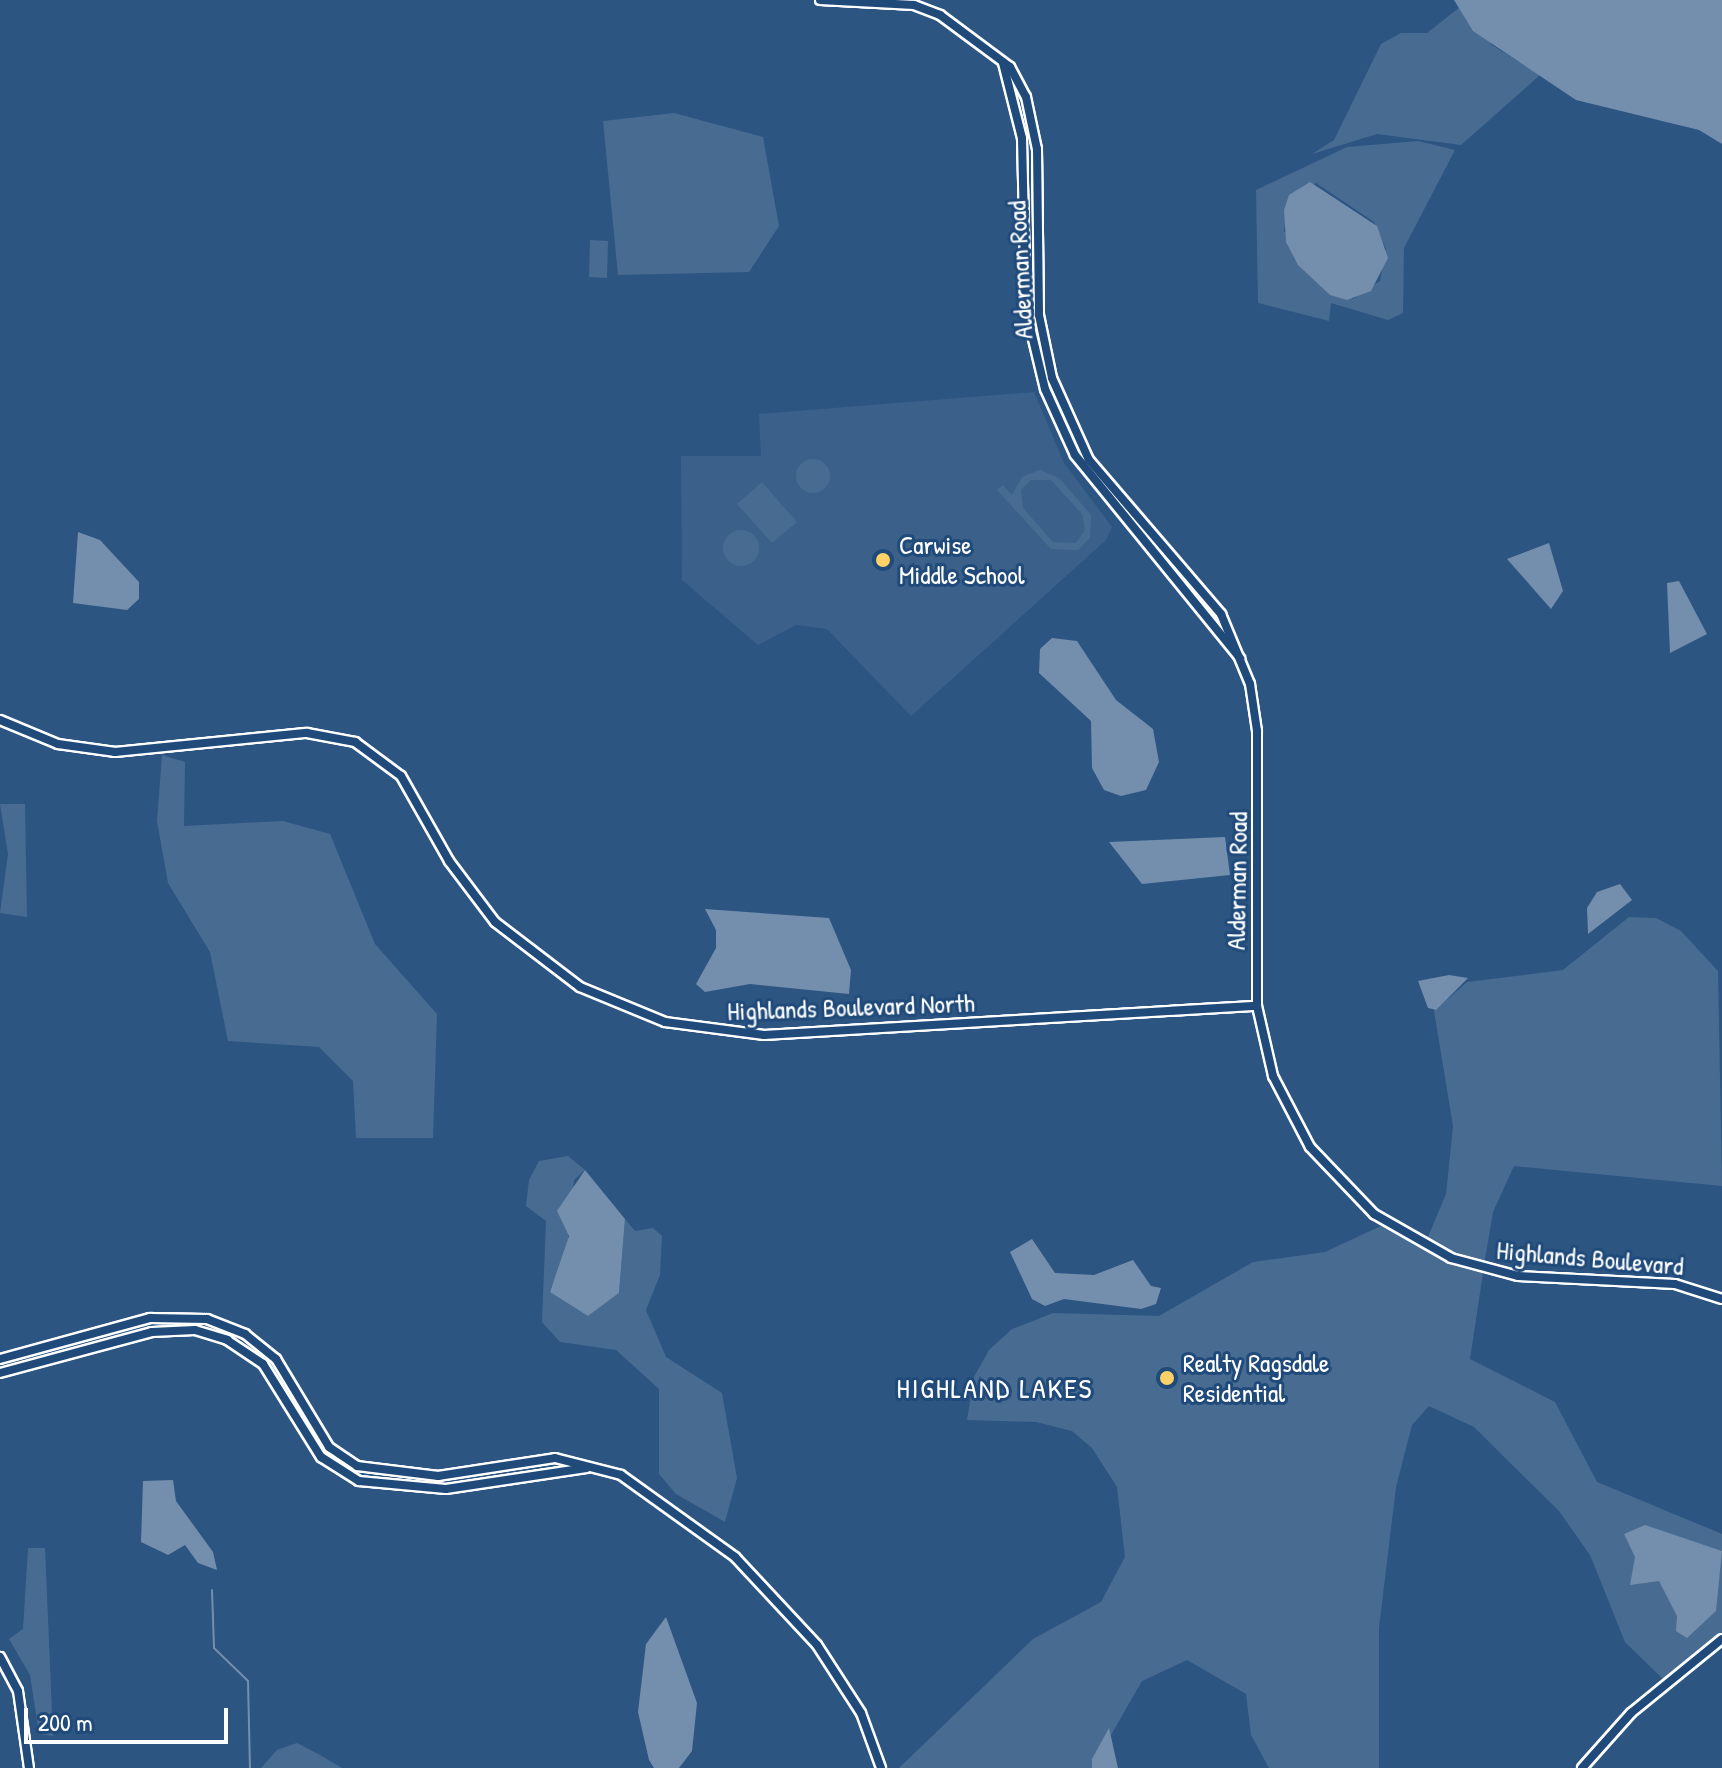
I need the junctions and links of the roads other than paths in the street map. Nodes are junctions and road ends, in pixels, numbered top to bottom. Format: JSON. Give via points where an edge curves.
{"nodes":[{"id":1,"x":820,"y":0,"type":"edge"},
{"id":2,"x":1003,"y":63,"type":"junction"},
{"id":3,"x":1242,"y":662,"type":"junction"},
{"id":4,"x":0,"y":720,"type":"edge"},
{"id":5,"x":1257,"y":1006,"type":"junction"},
{"id":6,"x":1722,"y":1299,"type":"edge"},
{"id":7,"x":0,"y":1359,"type":"edge"},
{"id":8,"x":0,"y":1373,"type":"edge"},
{"id":9,"x":602,"y":1469,"type":"junction"},
{"id":10,"x":1722,"y":1639,"type":"edge"},
{"id":11,"x":0,"y":1657,"type":"edge"},
{"id":12,"x":29,"y":1768,"type":"edge"},
{"id":13,"x":881,"y":1768,"type":"edge"},
{"id":14,"x":1582,"y":1768,"type":"edge"}],
"edges":[{"from":1,"to":2,"type":"street","name":"Alderman Road","via":[[914,5],[965,28]]},
{"from":2,"to":3,"type":"street","name":"Alderman Road","via":[[1025,170],[1028,327],[1049,400],[1084,468]]},
{"from":2,"to":3,"type":"street","name":"Alderman Road","via":[[1019,81],[1035,131],[1039,315],[1067,417],[1110,487],[1221,614]]},
{"from":3,"to":5,"type":"street","name":"Alderman Road","via":[[1257,731]]},
{"from":4,"to":5,"type":"street","name":"Highlands Boulevard North","via":[[58,744],[131,753],[288,734],[355,742],[401,776],[449,861],[495,922],[580,987],[665,1022],[779,1034]]},
{"from":5,"to":6,"type":"street","name":"Highlands Boulevard","via":[[1273,1076],[1304,1137],[1341,1185],[1401,1233],[1497,1272],[1660,1282]]},
{"from":7,"to":9,"type":"street","via":[[150,1318],[193,1317],[232,1328],[266,1350],[329,1447],[357,1466],[438,1476],[555,1458]]},
{"from":8,"to":9,"type":"street","via":[[152,1332],[195,1330],[227,1340],[263,1364],[321,1457],[359,1481],[446,1489],[545,1470]]},
{"from":9,"to":13,"type":"street","via":[[641,1486],[735,1557],[817,1645],[861,1713]]},
{"from":10,"to":14,"type":"street","via":[[1631,1713]]},
{"from":11,"to":12,"type":"street","via":[[18,1691]]}]}
